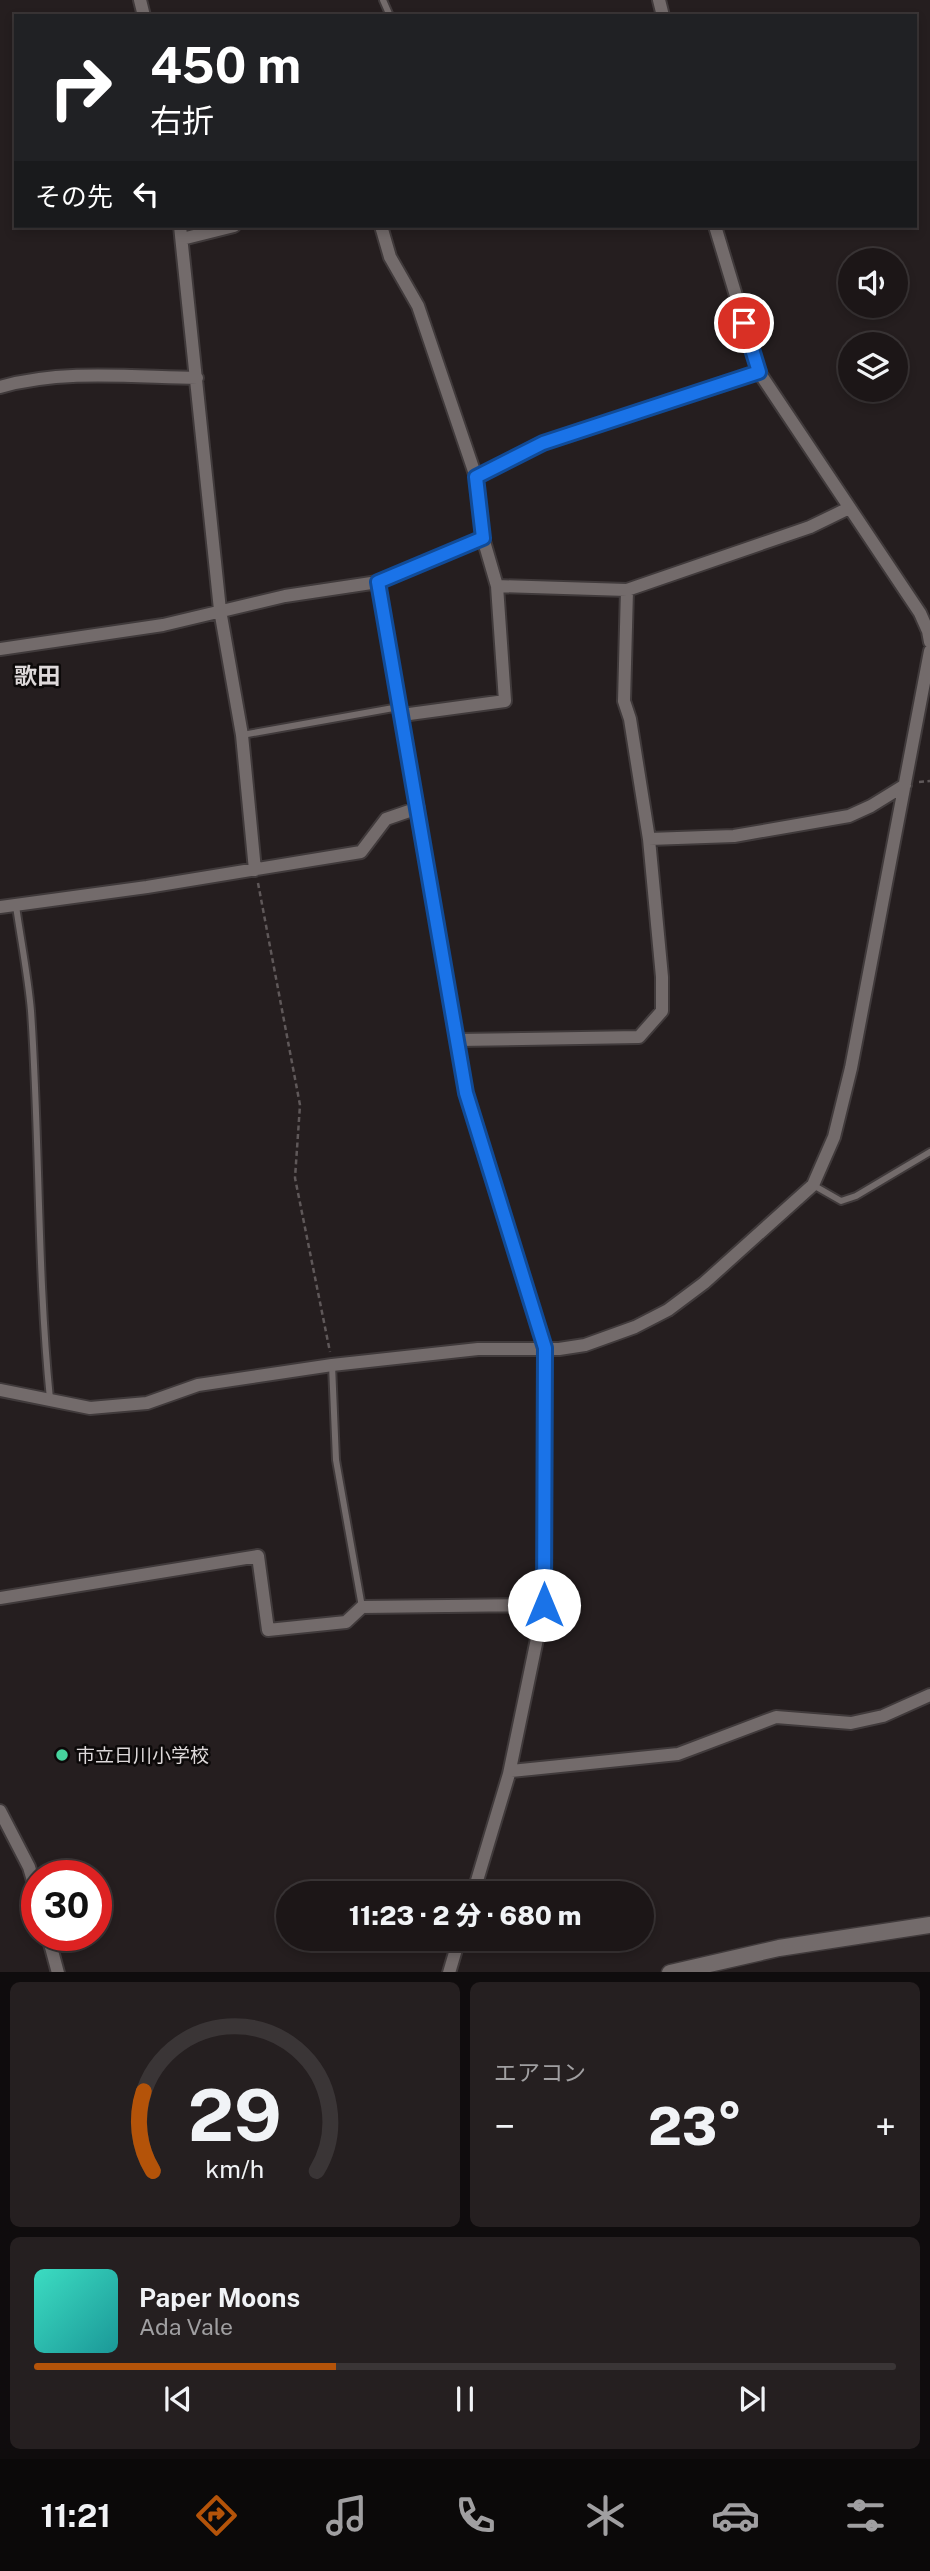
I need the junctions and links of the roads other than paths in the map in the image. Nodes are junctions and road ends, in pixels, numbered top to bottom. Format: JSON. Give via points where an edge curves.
{"nodes":[{"id":1,"x":180,"y":228,"type":"edge"},
{"id":2,"x":226,"y":228,"type":"edge"},
{"id":3,"x":382,"y":228,"type":"edge"},
{"id":4,"x":716,"y":228,"type":"edge"},
{"id":5,"x":182,"y":239,"type":"junction"},
{"id":6,"x":759,"y":372,"type":"junction"},
{"id":7,"x":197,"y":378,"type":"junction"},
{"id":8,"x":0,"y":387,"type":"edge"},
{"id":9,"x":476,"y":477,"type":"junction"},
{"id":10,"x":849,"y":508,"type":"junction"},
{"id":11,"x":483,"y":538,"type":"junction"},
{"id":12,"x":378,"y":582,"type":"junction"},
{"id":13,"x":497,"y":586,"type":"junction"},
{"id":14,"x":626,"y":590,"type":"junction"},
{"id":15,"x":220,"y":610,"type":"junction"},
{"id":16,"x":930,"y":642,"type":"edge"},
{"id":17,"x":0,"y":649,"type":"edge"},
{"id":18,"x":930,"y":651,"type":"edge"},
{"id":19,"x":401,"y":711,"type":"junction"},
{"id":20,"x":243,"y":735,"type":"junction"},
{"id":21,"x":905,"y":785,"type":"junction"},
{"id":22,"x":418,"y":808,"type":"junction"},
{"id":23,"x":649,"y":839,"type":"junction"},
{"id":24,"x":255,"y":870,"type":"junction"},
{"id":25,"x":16,"y":906,"type":"junction"},
{"id":26,"x":0,"y":907,"type":"edge"},
{"id":27,"x":457,"y":1040,"type":"junction"},
{"id":28,"x":930,"y":1152,"type":"edge"},
{"id":29,"x":813,"y":1185,"type":"junction"},
{"id":30,"x":545,"y":1348,"type":"junction"},
{"id":31,"x":332,"y":1365,"type":"junction"},
{"id":32,"x":0,"y":1390,"type":"edge"},
{"id":33,"x":51,"y":1401,"type":"junction"},
{"id":34,"x":0,"y":1598,"type":"edge"},
{"id":35,"x":544,"y":1605,"type":"junction"},
{"id":36,"x":362,"y":1607,"type":"junction"},
{"id":37,"x":930,"y":1695,"type":"edge"},
{"id":38,"x":509,"y":1774,"type":"junction"},
{"id":39,"x":0,"y":1811,"type":"edge"},
{"id":40,"x":25,"y":1860,"type":"edge"},
{"id":41,"x":477,"y":1881,"type":"edge"},
{"id":42,"x":930,"y":1925,"type":"edge"},
{"id":43,"x":52,"y":1951,"type":"edge"},
{"id":44,"x":455,"y":1951,"type":"edge"},
{"id":45,"x":679,"y":1971,"type":"edge"},
{"id":46,"x":58,"y":1972,"type":"edge"},
{"id":47,"x":449,"y":1972,"type":"edge"}],
"edges":[{"from":1,"to":5,"type":"street"},
{"from":2,"to":5,"type":"street"},
{"from":3,"to":9,"type":"street","via":[[390,257],[418,306]]},
{"from":4,"to":6,"type":"street"},
{"from":5,"to":7,"type":"street"},
{"from":6,"to":9,"type":"street","via":[[543,443]]},
{"from":6,"to":10,"type":"street"},
{"from":7,"to":8,"type":"street","via":[[69,376],[27,379]]},
{"from":7,"to":15,"type":"street"},
{"from":9,"to":11,"type":"street"},
{"from":10,"to":14,"type":"street","via":[[810,527]]},
{"from":10,"to":16,"type":"street","via":[[920,613]]},
{"from":11,"to":12,"type":"street"},
{"from":11,"to":13,"type":"street"},
{"from":12,"to":15,"type":"street"},
{"from":12,"to":19,"type":"street"},
{"from":13,"to":14,"type":"street"},
{"from":13,"to":19,"type":"street","via":[[506,701]]},
{"from":14,"to":23,"type":"street","via":[[624,701]]},
{"from":15,"to":17,"type":"street","via":[[163,625]]},
{"from":15,"to":20,"type":"street"},
{"from":18,"to":21,"type":"street"},
{"from":19,"to":20,"type":"lane"},
{"from":19,"to":22,"type":"street"},
{"from":20,"to":24,"type":"street"},
{"from":21,"to":23,"type":"street","via":[[838,819],[734,836]]},
{"from":21,"to":29,"type":"street","via":[[851,1068],[834,1137]]},
{"from":22,"to":24,"type":"street","via":[[387,819],[361,852]]},
{"from":22,"to":27,"type":"street"},
{"from":23,"to":27,"type":"street","via":[[662,1011],[639,1037]]},
{"from":24,"to":25,"type":"street"},
{"from":25,"to":26,"type":"street"},
{"from":25,"to":33,"type":"lane","via":[[31,1008],[38,1229]]},
{"from":27,"to":30,"type":"street","via":[[466,1093]]},
{"from":28,"to":29,"type":"lane","via":[[841,1201]]},
{"from":29,"to":30,"type":"street","via":[[668,1310],[586,1345]]},
{"from":30,"to":31,"type":"street","via":[[478,1349]]},
{"from":30,"to":35,"type":"street"},
{"from":31,"to":33,"type":"street","via":[[198,1385],[147,1403],[90,1408]]},
{"from":31,"to":36,"type":"lane","via":[[335,1460]]},
{"from":32,"to":33,"type":"street"},
{"from":34,"to":36,"type":"street","via":[[258,1556],[268,1630],[346,1622]]},
{"from":35,"to":36,"type":"street"},
{"from":35,"to":38,"type":"street"},
{"from":37,"to":38,"type":"street","via":[[883,1716],[851,1723],[776,1717],[678,1754]]},
{"from":38,"to":41,"type":"street"},
{"from":39,"to":40,"type":"street"},
{"from":42,"to":45,"type":"street","via":[[779,1948]]},
{"from":43,"to":46,"type":"street"},
{"from":44,"to":47,"type":"street"}]}
